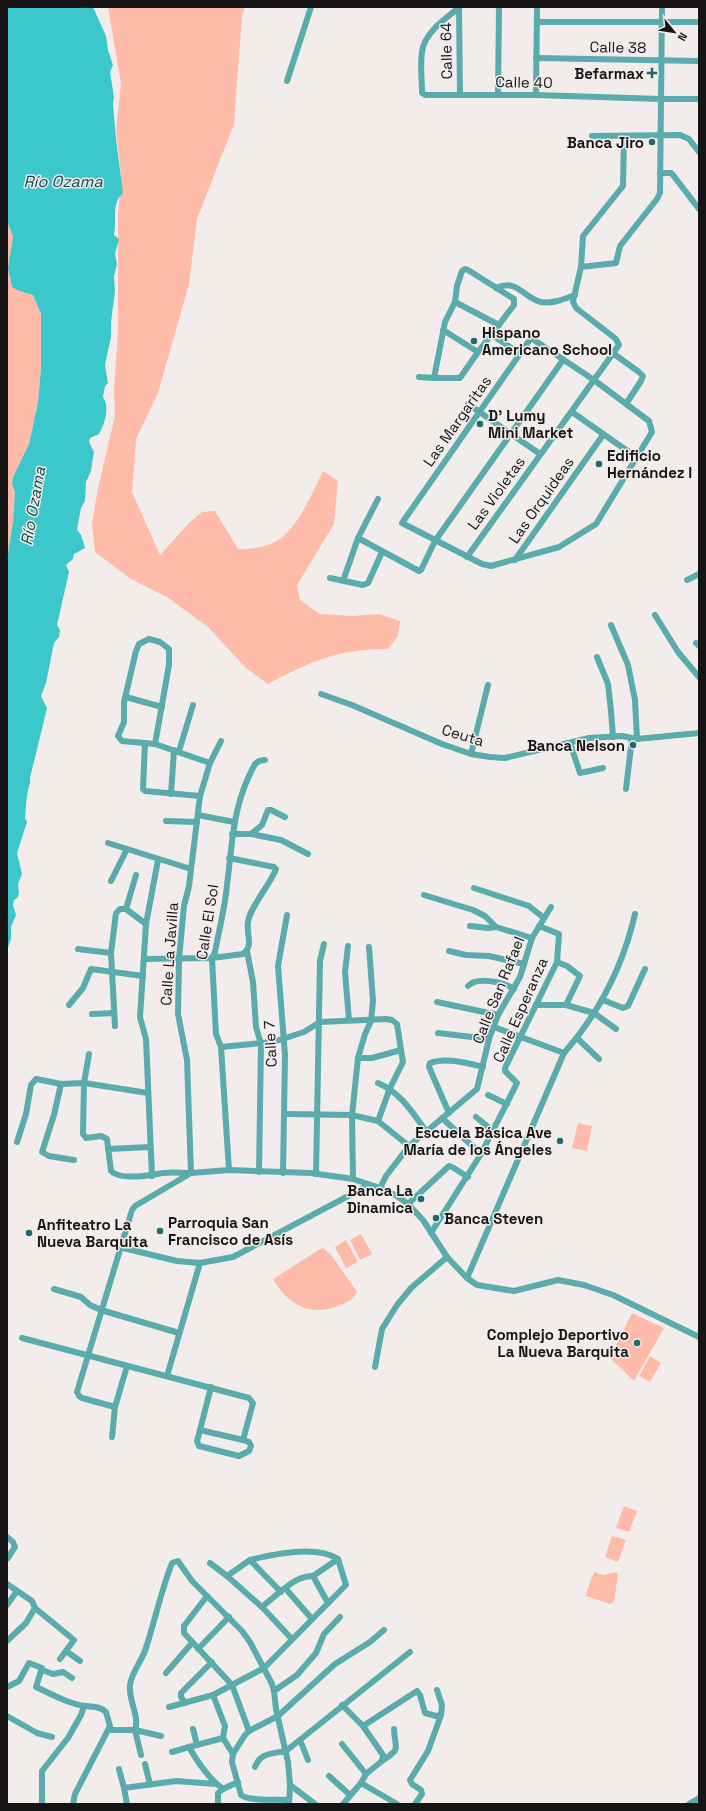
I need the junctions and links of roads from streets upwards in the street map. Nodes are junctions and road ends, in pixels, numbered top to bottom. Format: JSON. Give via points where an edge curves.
{"nodes":[{"id":1,"x":310,"y":7,"type":"edge"},
{"id":2,"x":459,"y":7,"type":"edge"},
{"id":3,"x":499,"y":7,"type":"edge"},
{"id":4,"x":537,"y":7,"type":"edge"},
{"id":5,"x":662,"y":7,"type":"edge"},
{"id":6,"x":662,"y":21,"type":"junction"},
{"id":7,"x":537,"y":22,"type":"junction"},
{"id":8,"x":699,"y":22,"type":"edge"},
{"id":9,"x":536,"y":58,"type":"junction"},
{"id":10,"x":661,"y":60,"type":"junction"},
{"id":11,"x":699,"y":61,"type":"edge"},
{"id":12,"x":287,"y":81,"type":"dead end"},
{"id":13,"x":460,"y":95,"type":"junction"},
{"id":14,"x":498,"y":95,"type":"junction"},
{"id":15,"x":536,"y":95,"type":"junction"},
{"id":16,"x":660,"y":99,"type":"junction"},
{"id":17,"x":699,"y":99,"type":"edge"},
{"id":18,"x":592,"y":136,"type":"dead end"},
{"id":19,"x":624,"y":136,"type":"junction"},
{"id":20,"x":659,"y":136,"type":"junction"},
{"id":21,"x":699,"y":152,"type":"edge"},
{"id":22,"x":660,"y":173,"type":"junction"},
{"id":23,"x":699,"y":209,"type":"edge"},
{"id":24,"x":581,"y":266,"type":"junction"},
{"id":25,"x":496,"y":288,"type":"junction"},
{"id":26,"x":574,"y":295,"type":"junction"},
{"id":27,"x":456,"y":302,"type":"junction"},
{"id":28,"x":499,"y":325,"type":"junction"},
{"id":29,"x":443,"y":330,"type":"junction"},
{"id":30,"x":492,"y":335,"type":"junction"},
{"id":31,"x":478,"y":352,"type":"junction"},
{"id":32,"x":519,"y":353,"type":"junction"},
{"id":33,"x":614,"y":354,"type":"junction"},
{"id":34,"x":563,"y":360,"type":"junction"},
{"id":35,"x":419,"y":378,"type":"dead end"},
{"id":36,"x":434,"y":378,"type":"junction"},
{"id":37,"x":594,"y":380,"type":"junction"},
{"id":38,"x":468,"y":404,"type":"dead end"},
{"id":39,"x":626,"y":404,"type":"junction"},
{"id":40,"x":480,"y":412,"type":"junction"},
{"id":41,"x":572,"y":412,"type":"junction"},
{"id":42,"x":510,"y":434,"type":"junction"},
{"id":43,"x":603,"y":435,"type":"junction"},
{"id":44,"x":540,"y":454,"type":"junction"},
{"id":45,"x":636,"y":457,"type":"junction"},
{"id":46,"x":378,"y":499,"type":"dead end"},
{"id":47,"x":358,"y":538,"type":"junction"},
{"id":48,"x":434,"y":541,"type":"junction"},
{"id":49,"x":382,"y":552,"type":"junction"},
{"id":50,"x":467,"y":557,"type":"junction"},
{"id":51,"x":515,"y":560,"type":"junction"},
{"id":52,"x":699,"y":574,"type":"edge"},
{"id":53,"x":330,"y":578,"type":"dead end"},
{"id":54,"x":687,"y":580,"type":"dead end"},
{"id":55,"x":342,"y":581,"type":"junction"},
{"id":56,"x":655,"y":615,"type":"dead end"},
{"id":57,"x":611,"y":625,"type":"dead end"},
{"id":58,"x":597,"y":657,"type":"dead end"},
{"id":59,"x":699,"y":677,"type":"edge"},
{"id":60,"x":488,"y":685,"type":"dead end"},
{"id":61,"x":321,"y":694,"type":"dead end"},
{"id":62,"x":126,"y":697,"type":"junction"},
{"id":63,"x":193,"y":705,"type":"dead end"},
{"id":64,"x":162,"y":707,"type":"junction"},
{"id":65,"x":699,"y":733,"type":"edge"},
{"id":66,"x":612,"y":737,"type":"junction"},
{"id":67,"x":635,"y":738,"type":"junction"},
{"id":68,"x":221,"y":741,"type":"dead end"},
{"id":69,"x":145,"y":743,"type":"junction"},
{"id":70,"x":570,"y":743,"type":"junction"},
{"id":71,"x":155,"y":744,"type":"junction"},
{"id":72,"x":176,"y":751,"type":"junction"},
{"id":73,"x":471,"y":754,"type":"junction"},
{"id":74,"x":265,"y":760,"type":"dead end"},
{"id":75,"x":210,"y":763,"type":"junction"},
{"id":76,"x":603,"y":768,"type":"dead end"},
{"id":77,"x":626,"y":789,"type":"dead end"},
{"id":78,"x":171,"y":794,"type":"junction"},
{"id":79,"x":200,"y":796,"type":"junction"},
{"id":80,"x":285,"y":817,"type":"dead end"},
{"id":81,"x":197,"y":818,"type":"junction"},
{"id":82,"x":166,"y":821,"type":"dead end"},
{"id":83,"x":234,"y":822,"type":"junction"},
{"id":84,"x":232,"y":834,"type":"junction"},
{"id":85,"x":251,"y":834,"type":"junction"},
{"id":86,"x":108,"y":843,"type":"dead end"},
{"id":87,"x":127,"y":849,"type":"junction"},
{"id":88,"x":308,"y":854,"type":"dead end"},
{"id":89,"x":229,"y":858,"type":"junction"},
{"id":90,"x":158,"y":860,"type":"junction"},
{"id":91,"x":190,"y":869,"type":"junction"},
{"id":92,"x":136,"y":875,"type":"dead end"},
{"id":93,"x":110,"y":881,"type":"dead end"},
{"id":94,"x":474,"y":888,"type":"dead end"},
{"id":95,"x":424,"y":895,"type":"dead end"},
{"id":96,"x":550,"y":908,"type":"dead end"},
{"id":97,"x":126,"y":909,"type":"junction"},
{"id":98,"x":635,"y":914,"type":"dead end"},
{"id":99,"x":287,"y":915,"type":"dead end"},
{"id":100,"x":544,"y":918,"type":"junction"},
{"id":101,"x":146,"y":924,"type":"junction"},
{"id":102,"x":470,"y":926,"type":"dead end"},
{"id":103,"x":539,"y":926,"type":"junction"},
{"id":104,"x":496,"y":927,"type":"junction"},
{"id":105,"x":532,"y":938,"type":"junction"},
{"id":106,"x":324,"y":944,"type":"dead end"},
{"id":107,"x":348,"y":946,"type":"dead end"},
{"id":108,"x":369,"y":947,"type":"dead end"},
{"id":109,"x":78,"y":949,"type":"dead end"},
{"id":110,"x":247,"y":951,"type":"junction"},
{"id":111,"x":449,"y":951,"type":"dead end"},
{"id":112,"x":111,"y":952,"type":"junction"},
{"id":113,"x":212,"y":958,"type":"junction"},
{"id":114,"x":179,"y":959,"type":"junction"},
{"id":115,"x":145,"y":960,"type":"junction"},
{"id":116,"x":557,"y":962,"type":"junction"},
{"id":117,"x":524,"y":964,"type":"junction"},
{"id":118,"x":645,"y":969,"type":"dead end"},
{"id":119,"x":111,"y":971,"type":"junction"},
{"id":120,"x":143,"y":976,"type":"junction"},
{"id":121,"x":468,"y":986,"type":"dead end"},
{"id":122,"x":514,"y":989,"type":"junction"},
{"id":123,"x":603,"y":1000,"type":"junction"},
{"id":124,"x":436,"y":1002,"type":"dead end"},
{"id":125,"x":69,"y":1005,"type":"dead end"},
{"id":126,"x":566,"y":1005,"type":"junction"},
{"id":127,"x":536,"y":1006,"type":"junction"},
{"id":128,"x":594,"y":1013,"type":"junction"},
{"id":129,"x":92,"y":1014,"type":"dead end"},
{"id":130,"x":114,"y":1014,"type":"junction"},
{"id":131,"x":498,"y":1015,"type":"junction"},
{"id":132,"x":349,"y":1020,"type":"junction"},
{"id":133,"x":371,"y":1021,"type":"junction"},
{"id":134,"x":320,"y":1022,"type":"junction"},
{"id":135,"x":115,"y":1026,"type":"dead end"},
{"id":136,"x":494,"y":1026,"type":"junction"},
{"id":137,"x":616,"y":1029,"type":"dead end"},
{"id":138,"x":438,"y":1033,"type":"dead end"},
{"id":139,"x":521,"y":1036,"type":"junction"},
{"id":140,"x":577,"y":1038,"type":"junction"},
{"id":141,"x":283,"y":1039,"type":"junction"},
{"id":142,"x":489,"y":1039,"type":"junction"},
{"id":143,"x":261,"y":1044,"type":"junction"},
{"id":144,"x":221,"y":1046,"type":"junction"},
{"id":145,"x":401,"y":1050,"type":"junction"},
{"id":146,"x":564,"y":1052,"type":"junction"},
{"id":147,"x":89,"y":1054,"type":"dead end"},
{"id":148,"x":358,"y":1058,"type":"junction"},
{"id":149,"x":599,"y":1059,"type":"dead end"},
{"id":150,"x":483,"y":1067,"type":"junction"},
{"id":151,"x":84,"y":1083,"type":"junction"},
{"id":152,"x":378,"y":1083,"type":"dead end"},
{"id":153,"x":61,"y":1084,"type":"junction"},
{"id":154,"x":390,"y":1088,"type":"junction"},
{"id":155,"x":148,"y":1093,"type":"junction"},
{"id":156,"x":488,"y":1095,"type":"dead end"},
{"id":157,"x":507,"y":1104,"type":"junction"},
{"id":158,"x":448,"y":1113,"type":"junction"},
{"id":159,"x":284,"y":1114,"type":"junction"},
{"id":160,"x":318,"y":1115,"type":"junction"},
{"id":161,"x":352,"y":1115,"type":"junction"},
{"id":162,"x":476,"y":1117,"type":"dead end"},
{"id":163,"x":442,"y":1118,"type":"junction"},
{"id":164,"x":378,"y":1121,"type":"junction"},
{"id":165,"x":426,"y":1131,"type":"junction"},
{"id":166,"x":493,"y":1131,"type":"junction"},
{"id":167,"x":17,"y":1142,"type":"dead end"},
{"id":168,"x":409,"y":1146,"type":"junction"},
{"id":169,"x":150,"y":1147,"type":"junction"},
{"id":170,"x":108,"y":1149,"type":"junction"},
{"id":171,"x":481,"y":1154,"type":"junction"},
{"id":172,"x":74,"y":1160,"type":"dead end"},
{"id":173,"x":229,"y":1170,"type":"junction"},
{"id":174,"x":259,"y":1172,"type":"junction"},
{"id":175,"x":191,"y":1173,"type":"junction"},
{"id":176,"x":283,"y":1173,"type":"junction"},
{"id":177,"x":316,"y":1174,"type":"junction"},
{"id":178,"x":152,"y":1176,"type":"junction"},
{"id":179,"x":468,"y":1177,"type":"junction"},
{"id":180,"x":353,"y":1179,"type":"junction"},
{"id":181,"x":369,"y":1185,"type":"junction"},
{"id":182,"x":380,"y":1188,"type":"junction"},
{"id":183,"x":408,"y":1204,"type":"junction"},
{"id":184,"x":431,"y":1233,"type":"junction"},
{"id":185,"x":120,"y":1247,"type":"junction"},
{"id":186,"x":446,"y":1257,"type":"junction"},
{"id":187,"x":200,"y":1263,"type":"junction"},
{"id":188,"x":467,"y":1278,"type":"junction"},
{"id":189,"x":54,"y":1288,"type":"dead end"},
{"id":190,"x":102,"y":1310,"type":"junction"},
{"id":191,"x":179,"y":1333,"type":"junction"},
{"id":192,"x":699,"y":1337,"type":"edge"},
{"id":193,"x":22,"y":1338,"type":"dead end"},
{"id":194,"x":89,"y":1354,"type":"junction"},
{"id":195,"x":127,"y":1366,"type":"junction"},
{"id":196,"x":375,"y":1367,"type":"dead end"},
{"id":197,"x":167,"y":1376,"type":"junction"},
{"id":198,"x":211,"y":1387,"type":"junction"},
{"id":199,"x":115,"y":1407,"type":"junction"},
{"id":200,"x":200,"y":1430,"type":"junction"},
{"id":201,"x":112,"y":1437,"type":"dead end"},
{"id":202,"x":243,"y":1440,"type":"junction"},
{"id":203,"x":7,"y":1537,"type":"edge"},
{"id":204,"x":7,"y":1559,"type":"edge"},
{"id":205,"x":338,"y":1559,"type":"junction"},
{"id":206,"x":250,"y":1560,"type":"junction"},
{"id":207,"x":210,"y":1563,"type":"dead end"},
{"id":208,"x":227,"y":1576,"type":"junction"},
{"id":209,"x":313,"y":1576,"type":"junction"},
{"id":210,"x":7,"y":1584,"type":"edge"},
{"id":211,"x":283,"y":1590,"type":"junction"},
{"id":212,"x":17,"y":1591,"type":"junction"},
{"id":213,"x":207,"y":1596,"type":"junction"},
{"id":214,"x":328,"y":1603,"type":"junction"},
{"id":215,"x":7,"y":1605,"type":"edge"},
{"id":216,"x":35,"y":1608,"type":"junction"},
{"id":217,"x":262,"y":1608,"type":"junction"},
{"id":218,"x":229,"y":1617,"type":"junction"},
{"id":219,"x":340,"y":1617,"type":"dead end"},
{"id":220,"x":312,"y":1619,"type":"junction"},
{"id":221,"x":384,"y":1630,"type":"dead end"},
{"id":222,"x":292,"y":1638,"type":"junction"},
{"id":223,"x":7,"y":1642,"type":"edge"},
{"id":224,"x":192,"y":1643,"type":"junction"},
{"id":225,"x":198,"y":1649,"type":"junction"},
{"id":226,"x":66,"y":1650,"type":"junction"},
{"id":227,"x":410,"y":1652,"type":"dead end"},
{"id":228,"x":60,"y":1659,"type":"dead end"},
{"id":229,"x":80,"y":1662,"type":"dead end"},
{"id":230,"x":212,"y":1662,"type":"junction"},
{"id":231,"x":264,"y":1668,"type":"junction"},
{"id":232,"x":42,"y":1670,"type":"junction"},
{"id":233,"x":166,"y":1673,"type":"dead end"},
{"id":234,"x":72,"y":1678,"type":"dead end"},
{"id":235,"x":232,"y":1685,"type":"junction"},
{"id":236,"x":7,"y":1687,"type":"edge"},
{"id":237,"x":437,"y":1690,"type":"dead end"},
{"id":238,"x":274,"y":1691,"type":"junction"},
{"id":239,"x":213,"y":1695,"type":"junction"},
{"id":240,"x":185,"y":1703,"type":"junction"},
{"id":241,"x":342,"y":1705,"type":"junction"},
{"id":242,"x":84,"y":1706,"type":"junction"},
{"id":243,"x":169,"y":1707,"type":"dead end"},
{"id":244,"x":441,"y":1715,"type":"junction"},
{"id":245,"x":7,"y":1716,"type":"edge"},
{"id":246,"x":278,"y":1716,"type":"junction"},
{"id":247,"x":363,"y":1726,"type":"junction"},
{"id":248,"x":193,"y":1729,"type":"dead end"},
{"id":249,"x":394,"y":1729,"type":"dead end"},
{"id":250,"x":109,"y":1730,"type":"junction"},
{"id":251,"x":135,"y":1730,"type":"junction"},
{"id":252,"x":249,"y":1731,"type":"junction"},
{"id":253,"x":161,"y":1736,"type":"dead end"},
{"id":254,"x":52,"y":1737,"type":"dead end"},
{"id":255,"x":223,"y":1738,"type":"junction"},
{"id":256,"x":300,"y":1740,"type":"junction"},
{"id":257,"x":342,"y":1744,"type":"dead end"},
{"id":258,"x":197,"y":1745,"type":"junction"},
{"id":259,"x":190,"y":1747,"type":"junction"},
{"id":260,"x":286,"y":1751,"type":"junction"},
{"id":261,"x":172,"y":1752,"type":"dead end"},
{"id":262,"x":233,"y":1754,"type":"junction"},
{"id":263,"x":141,"y":1755,"type":"dead end"},
{"id":264,"x":308,"y":1760,"type":"dead end"},
{"id":265,"x":382,"y":1761,"type":"junction"},
{"id":266,"x":145,"y":1764,"type":"dead end"},
{"id":267,"x":256,"y":1767,"type":"dead end"},
{"id":268,"x":119,"y":1770,"type":"dead end"},
{"id":269,"x":366,"y":1774,"type":"junction"},
{"id":270,"x":329,"y":1776,"type":"dead end"},
{"id":271,"x":238,"y":1782,"type":"junction"},
{"id":272,"x":361,"y":1783,"type":"junction"},
{"id":273,"x":150,"y":1784,"type":"junction"},
{"id":274,"x":216,"y":1784,"type":"junction"},
{"id":275,"x":290,"y":1785,"type":"junction"},
{"id":276,"x":124,"y":1788,"type":"junction"},
{"id":277,"x":223,"y":1789,"type":"junction"},
{"id":278,"x":350,"y":1795,"type":"junction"},
{"id":279,"x":699,"y":1798,"type":"edge"},
{"id":280,"x":289,"y":1802,"type":"edge"},
{"id":281,"x":42,"y":1804,"type":"edge"},
{"id":282,"x":73,"y":1804,"type":"edge"},
{"id":283,"x":127,"y":1804,"type":"edge"},
{"id":284,"x":218,"y":1804,"type":"edge"},
{"id":285,"x":315,"y":1804,"type":"edge"},
{"id":286,"x":343,"y":1804,"type":"edge"},
{"id":287,"x":397,"y":1804,"type":"edge"},
{"id":288,"x":415,"y":1804,"type":"edge"},
{"id":289,"x":689,"y":1804,"type":"edge"}],
"edges":[{"from":1,"to":12,"type":"street"},
{"from":2,"to":13,"type":"street","name":"Calle 64"},
{"from":2,"to":13,"type":"street","name":"Calle 40","via":[[425,41],[422,51],[422,93]]},
{"from":3,"to":14,"type":"street"},
{"from":4,"to":7,"type":"street"},
{"from":5,"to":6,"type":"street"},
{"from":6,"to":7,"type":"street"},
{"from":6,"to":8,"type":"street"},
{"from":6,"to":10,"type":"street"},
{"from":7,"to":9,"type":"street"},
{"from":9,"to":10,"type":"street","name":"Calle 38"},
{"from":9,"to":15,"type":"street"},
{"from":10,"to":11,"type":"street","name":"Calle 38"},
{"from":10,"to":16,"type":"street"},
{"from":13,"to":14,"type":"street","name":"Calle 40"},
{"from":14,"to":15,"type":"street","name":"Calle 40"},
{"from":15,"to":16,"type":"street","name":"Calle 40"},
{"from":16,"to":17,"type":"street","name":"Calle 40"},
{"from":16,"to":20,"type":"street"},
{"from":18,"to":19,"type":"street"},
{"from":19,"to":20,"type":"street"},
{"from":19,"to":24,"type":"street","via":[[623,186],[583,236]]},
{"from":20,"to":21,"type":"street","via":[[686,137]]},
{"from":20,"to":22,"type":"street"},
{"from":22,"to":23,"type":"street","via":[[671,173]]},
{"from":22,"to":24,"type":"street","via":[[660,193],[620,246],[616,263]]},
{"from":24,"to":26,"type":"street"},
{"from":25,"to":26,"type":"street","via":[[506,284],[542,302],[557,302]]},
{"from":25,"to":27,"type":"street","via":[[465,269],[457,286]]},
{"from":25,"to":28,"type":"street","via":[[515,302]]},
{"from":26,"to":33,"type":"street","via":[[573,302],[576,308],[618,341],[618,348]]},
{"from":27,"to":28,"type":"street"},
{"from":27,"to":29,"type":"street"},
{"from":28,"to":30,"type":"street"},
{"from":29,"to":31,"type":"street"},
{"from":29,"to":36,"type":"street"},
{"from":30,"to":31,"type":"street"},
{"from":30,"to":32,"type":"street"},
{"from":31,"to":36,"type":"street","via":[[460,378]]},
{"from":32,"to":34,"type":"street","name":"Las Margaritas","via":[[533,338]]},
{"from":32,"to":40,"type":"street","name":"Las Margaritas"},
{"from":33,"to":37,"type":"street","name":"Las Violetas"},
{"from":33,"to":39,"type":"street","via":[[643,376]]},
{"from":34,"to":37,"type":"street"},
{"from":34,"to":42,"type":"street"},
{"from":35,"to":36,"type":"street"},
{"from":37,"to":39,"type":"street"},
{"from":37,"to":41,"type":"street","name":"Las Violetas"},
{"from":38,"to":40,"type":"street"},
{"from":39,"to":45,"type":"street","via":[[651,425],[652,432]]},
{"from":40,"to":42,"type":"street"},
{"from":40,"to":48,"type":"street","name":"Las Margaritas","via":[[403,521],[404,525]]},
{"from":41,"to":43,"type":"street"},
{"from":41,"to":44,"type":"street","name":"Las Violetas"},
{"from":42,"to":44,"type":"street"},
{"from":42,"to":48,"type":"street"},
{"from":43,"to":45,"type":"street"},
{"from":43,"to":51,"type":"street","name":"Las Orquideas"},
{"from":44,"to":50,"type":"street","name":"Las Violetas"},
{"from":45,"to":51,"type":"street","via":[[596,524],[559,547]]},
{"from":46,"to":47,"type":"street"},
{"from":47,"to":49,"type":"street"},
{"from":47,"to":55,"type":"street"},
{"from":48,"to":49,"type":"street","via":[[419,571]]},
{"from":48,"to":50,"type":"street"},
{"from":49,"to":55,"type":"street","via":[[368,583],[363,586]]},
{"from":50,"to":51,"type":"street","via":[[491,566]]},
{"from":52,"to":54,"type":"street"},
{"from":53,"to":55,"type":"street"},
{"from":56,"to":59,"type":"street","via":[[678,652]]},
{"from":57,"to":67,"type":"street","via":[[628,665],[635,700]]},
{"from":58,"to":66,"type":"street","via":[[608,684]]},
{"from":60,"to":73,"type":"street"},
{"from":61,"to":73,"type":"street","name":"Ceuta"},
{"from":62,"to":64,"type":"street"},
{"from":62,"to":64,"type":"street","via":[[139,644],[149,639],[155,640],[169,649]]},
{"from":62,"to":69,"type":"street","via":[[124,722],[119,739]]},
{"from":63,"to":72,"type":"street"},
{"from":64,"to":71,"type":"street"},
{"from":65,"to":67,"type":"street","name":"Ceuta"},
{"from":66,"to":67,"type":"street","name":"Ceuta"},
{"from":66,"to":70,"type":"street","name":"Ceuta","via":[[589,738]]},
{"from":67,"to":77,"type":"street"},
{"from":68,"to":75,"type":"street","name":"Calle La Javilla"},
{"from":69,"to":71,"type":"street"},
{"from":69,"to":78,"type":"street","via":[[143,789],[147,792]]},
{"from":70,"to":73,"type":"street","name":"Ceuta","via":[[505,758]]},
{"from":70,"to":76,"type":"street","via":[[580,773]]},
{"from":71,"to":72,"type":"street"},
{"from":72,"to":75,"type":"street"},
{"from":72,"to":78,"type":"street"},
{"from":74,"to":83,"type":"street","name":"Calle El Sol","via":[[255,764],[250,772]]},
{"from":75,"to":79,"type":"street","name":"Calle La Javilla"},
{"from":78,"to":79,"type":"street"},
{"from":79,"to":81,"type":"street","name":"Calle La Javilla"},
{"from":80,"to":85,"type":"street","via":[[268,810],[262,825]]},
{"from":81,"to":82,"type":"street"},
{"from":81,"to":83,"type":"street"},
{"from":81,"to":91,"type":"street","name":"Calle La Javilla"},
{"from":83,"to":84,"type":"street","name":"Calle El Sol"},
{"from":84,"to":85,"type":"street"},
{"from":84,"to":89,"type":"street","name":"Calle El Sol"},
{"from":85,"to":88,"type":"street","via":[[280,840]]},
{"from":86,"to":87,"type":"street"},
{"from":87,"to":90,"type":"street"},
{"from":87,"to":93,"type":"street"},
{"from":89,"to":110,"type":"street","via":[[276,869],[248,921],[250,947]]},
{"from":89,"to":113,"type":"street","name":"Calle El Sol","via":[[227,886]]},
{"from":90,"to":91,"type":"street"},
{"from":90,"to":101,"type":"street"},
{"from":91,"to":114,"type":"street","name":"Calle La Javilla"},
{"from":92,"to":97,"type":"street"},
{"from":94,"to":100,"type":"street","via":[[529,906]]},
{"from":95,"to":104,"type":"street","via":[[479,913]]},
{"from":96,"to":100,"type":"street","name":"Calle San Rafael"},
{"from":97,"to":101,"type":"street"},
{"from":97,"to":112,"type":"street","via":[[120,909],[116,913]]},
{"from":98,"to":123,"type":"street","via":[[631,932]]},
{"from":99,"to":141,"type":"street","name":"Calle 7","via":[[278,966]]},
{"from":100,"to":103,"type":"street","name":"Calle San Rafael"},
{"from":101,"to":115,"type":"street"},
{"from":102,"to":104,"type":"street"},
{"from":103,"to":105,"type":"street","name":"Calle San Rafael"},
{"from":103,"to":116,"type":"street","name":"Calle Esperanza","via":[[559,934]]},
{"from":104,"to":105,"type":"street"},
{"from":105,"to":117,"type":"street","name":"Calle San Rafael"},
{"from":106,"to":134,"type":"street","via":[[320,961]]},
{"from":107,"to":132,"type":"street","via":[[345,972]]},
{"from":108,"to":133,"type":"street","via":[[373,1001]]},
{"from":109,"to":112,"type":"street"},
{"from":110,"to":113,"type":"street","via":[[243,954]]},
{"from":110,"to":143,"type":"street","via":[[253,982],[256,1027]]},
{"from":111,"to":117,"type":"street"},
{"from":112,"to":119,"type":"street"},
{"from":113,"to":114,"type":"street"},
{"from":113,"to":144,"type":"street","name":"Calle El Sol","via":[[216,1034]]},
{"from":114,"to":115,"type":"street"},
{"from":114,"to":175,"type":"street","name":"Calle La Javilla","via":[[178,1014],[187,1060]]},
{"from":115,"to":120,"type":"street"},
{"from":116,"to":126,"type":"street","via":[[580,976]]},
{"from":116,"to":127,"type":"street","name":"Calle Esperanza"},
{"from":117,"to":122,"type":"street","name":"Calle San Rafael"},
{"from":118,"to":123,"type":"street","via":[[628,1006],[623,1008]]},
{"from":119,"to":120,"type":"street"},
{"from":119,"to":125,"type":"street","via":[[91,969],[82,988]]},
{"from":119,"to":130,"type":"street"},
{"from":120,"to":155,"type":"street","via":[[140,1016],[146,1039]]},
{"from":121,"to":122,"type":"street","via":[[477,981],[508,984]]},
{"from":122,"to":131,"type":"street","name":"Calle San Rafael"},
{"from":123,"to":128,"type":"street"},
{"from":124,"to":131,"type":"street"},
{"from":126,"to":127,"type":"street"},
{"from":126,"to":128,"type":"street"},
{"from":127,"to":139,"type":"street","name":"Calle Esperanza"},
{"from":128,"to":137,"type":"street"},
{"from":128,"to":140,"type":"street"},
{"from":129,"to":130,"type":"street"},
{"from":130,"to":135,"type":"street"},
{"from":131,"to":136,"type":"street","name":"Calle San Rafael"},
{"from":132,"to":133,"type":"street"},
{"from":132,"to":134,"type":"street"},
{"from":133,"to":145,"type":"street","via":[[386,1019],[397,1024]]},
{"from":133,"to":148,"type":"street"},
{"from":134,"to":141,"type":"street","via":[[304,1032]]},
{"from":134,"to":160,"type":"street"},
{"from":136,"to":139,"type":"street"},
{"from":136,"to":142,"type":"street","name":"Calle San Rafael"},
{"from":138,"to":142,"type":"street"},
{"from":139,"to":146,"type":"street"},
{"from":139,"to":157,"type":"street","name":"Calle Esperanza","via":[[504,1068],[517,1082]]},
{"from":140,"to":146,"type":"street"},
{"from":140,"to":149,"type":"street"},
{"from":141,"to":143,"type":"street"},
{"from":141,"to":159,"type":"street","name":"Calle 7"},
{"from":142,"to":150,"type":"street","name":"Calle San Rafael"},
{"from":143,"to":144,"type":"street"},
{"from":143,"to":174,"type":"street"},
{"from":144,"to":173,"type":"street","name":"Calle El Sol"},
{"from":145,"to":148,"type":"street","via":[[372,1058]]},
{"from":145,"to":154,"type":"street","via":[[403,1062]]},
{"from":146,"to":188,"type":"street"},
{"from":147,"to":151,"type":"street"},
{"from":148,"to":161,"type":"street"},
{"from":150,"to":158,"type":"street","name":"Calle San Rafael","via":[[477,1089]]},
{"from":150,"to":158,"type":"street","via":[[460,1062],[430,1063],[429,1067]]},
{"from":151,"to":153,"type":"street"},
{"from":151,"to":155,"type":"street"},
{"from":151,"to":170,"type":"street","via":[[84,1136],[104,1137],[108,1142]]},
{"from":152,"to":154,"type":"street"},
{"from":153,"to":167,"type":"street","via":[[36,1079],[33,1081]]},
{"from":153,"to":172,"type":"street","via":[[42,1152],[49,1156]]},
{"from":154,"to":164,"type":"street"},
{"from":154,"to":165,"type":"street","via":[[401,1097]]},
{"from":155,"to":169,"type":"street"},
{"from":156,"to":157,"type":"street"},
{"from":157,"to":166,"type":"street","name":"Calle Esperanza"},
{"from":158,"to":163,"type":"street","name":"Calle San Rafael"},
{"from":159,"to":160,"type":"street"},
{"from":159,"to":176,"type":"street","name":"Calle 7"},
{"from":160,"to":161,"type":"street"},
{"from":160,"to":177,"type":"street"},
{"from":161,"to":164,"type":"street"},
{"from":161,"to":180,"type":"street"},
{"from":162,"to":166,"type":"street"},
{"from":163,"to":165,"type":"street","name":"Calle San Rafael"},
{"from":163,"to":171,"type":"street"},
{"from":164,"to":168,"type":"street"},
{"from":165,"to":168,"type":"street","name":"Calle San Rafael"},
{"from":166,"to":171,"type":"street","name":"Calle Esperanza"},
{"from":168,"to":182,"type":"street","name":"Calle San Rafael"},
{"from":169,"to":170,"type":"street"},
{"from":169,"to":178,"type":"street"},
{"from":170,"to":178,"type":"street","via":[[109,1168],[114,1174]]},
{"from":171,"to":179,"type":"street","name":"Calle Esperanza"},
{"from":173,"to":174,"type":"street"},
{"from":173,"to":175,"type":"street"},
{"from":174,"to":176,"type":"street"},
{"from":175,"to":178,"type":"street","via":[[162,1173]]},
{"from":175,"to":185,"type":"street","via":[[135,1206]]},
{"from":176,"to":177,"type":"street"},
{"from":177,"to":180,"type":"street"},
{"from":179,"to":183,"type":"street","via":[[449,1166]]},
{"from":179,"to":184,"type":"street","name":"Calle Esperanza"},
{"from":180,"to":181,"type":"street"},
{"from":181,"to":182,"type":"street"},
{"from":181,"to":187,"type":"street","via":[[233,1257]]},
{"from":182,"to":183,"type":"street"},
{"from":183,"to":184,"type":"street"},
{"from":184,"to":186,"type":"street"},
{"from":185,"to":187,"type":"street","via":[[177,1261]]},
{"from":185,"to":190,"type":"street"},
{"from":186,"to":188,"type":"street"},
{"from":186,"to":196,"type":"street","via":[[411,1288],[397,1305],[382,1329]]},
{"from":187,"to":191,"type":"street"},
{"from":188,"to":192,"type":"street","via":[[477,1285],[514,1290],[558,1280],[584,1285],[613,1295]]},
{"from":189,"to":190,"type":"street","via":[[81,1297],[90,1305]]},
{"from":190,"to":191,"type":"street"},
{"from":190,"to":194,"type":"street"},
{"from":191,"to":197,"type":"street"},
{"from":193,"to":194,"type":"street"},
{"from":194,"to":195,"type":"street"},
{"from":194,"to":199,"type":"street","via":[[78,1386],[79,1396]]},
{"from":195,"to":197,"type":"street"},
{"from":195,"to":199,"type":"street"},
{"from":197,"to":198,"type":"street"},
{"from":198,"to":200,"type":"street"},
{"from":198,"to":202,"type":"street","via":[[253,1401]]},
{"from":199,"to":201,"type":"street"},
{"from":200,"to":202,"type":"street"},
{"from":200,"to":202,"type":"street","via":[[197,1441],[199,1446],[239,1456],[249,1451],[251,1446]]},
{"from":203,"to":204,"type":"street","via":[[15,1547]]},
{"from":205,"to":206,"type":"street","via":[[324,1552],[299,1552],[268,1555]]},
{"from":205,"to":209,"type":"street"},
{"from":205,"to":214,"type":"street","via":[[346,1585]]},
{"from":206,"to":208,"type":"street"},
{"from":206,"to":211,"type":"street"},
{"from":207,"to":208,"type":"street"},
{"from":208,"to":217,"type":"street"},
{"from":209,"to":211,"type":"street","via":[[293,1582]]},
{"from":209,"to":214,"type":"street"},
{"from":210,"to":212,"type":"street"},
{"from":211,"to":217,"type":"street"},
{"from":211,"to":220,"type":"street"},
{"from":212,"to":215,"type":"street"},
{"from":212,"to":216,"type":"street","via":[[32,1600]]},
{"from":213,"to":218,"type":"street"},
{"from":213,"to":224,"type":"street","via":[[183,1630]]},
{"from":213,"to":251,"type":"street","via":[[192,1581],[181,1563],[172,1563],[161,1592],[146,1648],[130,1684],[136,1718]]},
{"from":214,"to":220,"type":"street"},
{"from":216,"to":223,"type":"street","via":[[26,1623]]},
{"from":216,"to":226,"type":"street","via":[[74,1640]]},
{"from":217,"to":222,"type":"street"},
{"from":218,"to":225,"type":"street"},
{"from":218,"to":231,"type":"street","via":[[250,1642]]},
{"from":219,"to":238,"type":"street","via":[[324,1634],[316,1653],[296,1675]]},
{"from":220,"to":222,"type":"street"},
{"from":221,"to":246,"type":"street","via":[[335,1664]]},
{"from":222,"to":231,"type":"street"},
{"from":224,"to":225,"type":"street"},
{"from":224,"to":233,"type":"street"},
{"from":225,"to":230,"type":"street"},
{"from":226,"to":228,"type":"street"},
{"from":226,"to":229,"type":"street"},
{"from":227,"to":241,"type":"street"},
{"from":230,"to":235,"type":"street"},
{"from":230,"to":240,"type":"street","via":[[181,1693]]},
{"from":231,"to":235,"type":"street"},
{"from":231,"to":238,"type":"street"},
{"from":232,"to":234,"type":"street","via":[[53,1674],[63,1672]]},
{"from":232,"to":236,"type":"street","via":[[42,1667],[28,1663],[19,1681]]},
{"from":232,"to":242,"type":"street","via":[[36,1686]]},
{"from":235,"to":239,"type":"street"},
{"from":235,"to":252,"type":"street"},
{"from":237,"to":244,"type":"street","via":[[442,1705]]},
{"from":238,"to":246,"type":"street"},
{"from":239,"to":240,"type":"street"},
{"from":239,"to":255,"type":"street","via":[[226,1726]]},
{"from":240,"to":243,"type":"street"},
{"from":241,"to":247,"type":"street"},
{"from":241,"to":256,"type":"street"},
{"from":242,"to":250,"type":"street","via":[[97,1707],[105,1711]]},
{"from":242,"to":281,"type":"street","via":[[68,1738],[42,1772]]},
{"from":244,"to":247,"type":"street","via":[[425,1713],[417,1691]]},
{"from":244,"to":288,"type":"street","via":[[428,1751],[410,1780],[422,1794]]},
{"from":245,"to":254,"type":"street","via":[[37,1733]]},
{"from":246,"to":252,"type":"street"},
{"from":246,"to":260,"type":"street"},
{"from":247,"to":265,"type":"street","via":[[383,1755]]},
{"from":248,"to":258,"type":"street"},
{"from":249,"to":265,"type":"street","via":[[397,1749],[394,1754]]},
{"from":250,"to":251,"type":"street"},
{"from":250,"to":282,"type":"street","via":[[75,1794]]},
{"from":251,"to":253,"type":"street"},
{"from":251,"to":263,"type":"street"},
{"from":252,"to":262,"type":"street"},
{"from":255,"to":258,"type":"street"},
{"from":255,"to":262,"type":"street"},
{"from":256,"to":260,"type":"street"},
{"from":256,"to":264,"type":"street"},
{"from":257,"to":269,"type":"street"},
{"from":258,"to":259,"type":"street"},
{"from":259,"to":261,"type":"street"},
{"from":259,"to":274,"type":"street","via":[[200,1765]]},
{"from":260,"to":267,"type":"street","via":[[258,1759]]},
{"from":260,"to":275,"type":"street"},
{"from":262,"to":271,"type":"street","via":[[232,1762]]},
{"from":265,"to":269,"type":"street"},
{"from":266,"to":273,"type":"street"},
{"from":268,"to":276,"type":"street"},
{"from":269,"to":272,"type":"street"},
{"from":270,"to":278,"type":"street"},
{"from":271,"to":277,"type":"street"},
{"from":271,"to":280,"type":"street","via":[[243,1796]]},
{"from":272,"to":278,"type":"street"},
{"from":272,"to":287,"type":"street"},
{"from":273,"to":274,"type":"street","via":[[176,1781]]},
{"from":273,"to":276,"type":"street"},
{"from":274,"to":277,"type":"street"},
{"from":275,"to":280,"type":"street"},
{"from":275,"to":285,"type":"street"},
{"from":276,"to":283,"type":"street"},
{"from":277,"to":284,"type":"street","via":[[218,1793]]},
{"from":278,"to":286,"type":"street"},
{"from":279,"to":289,"type":"street"}]}
